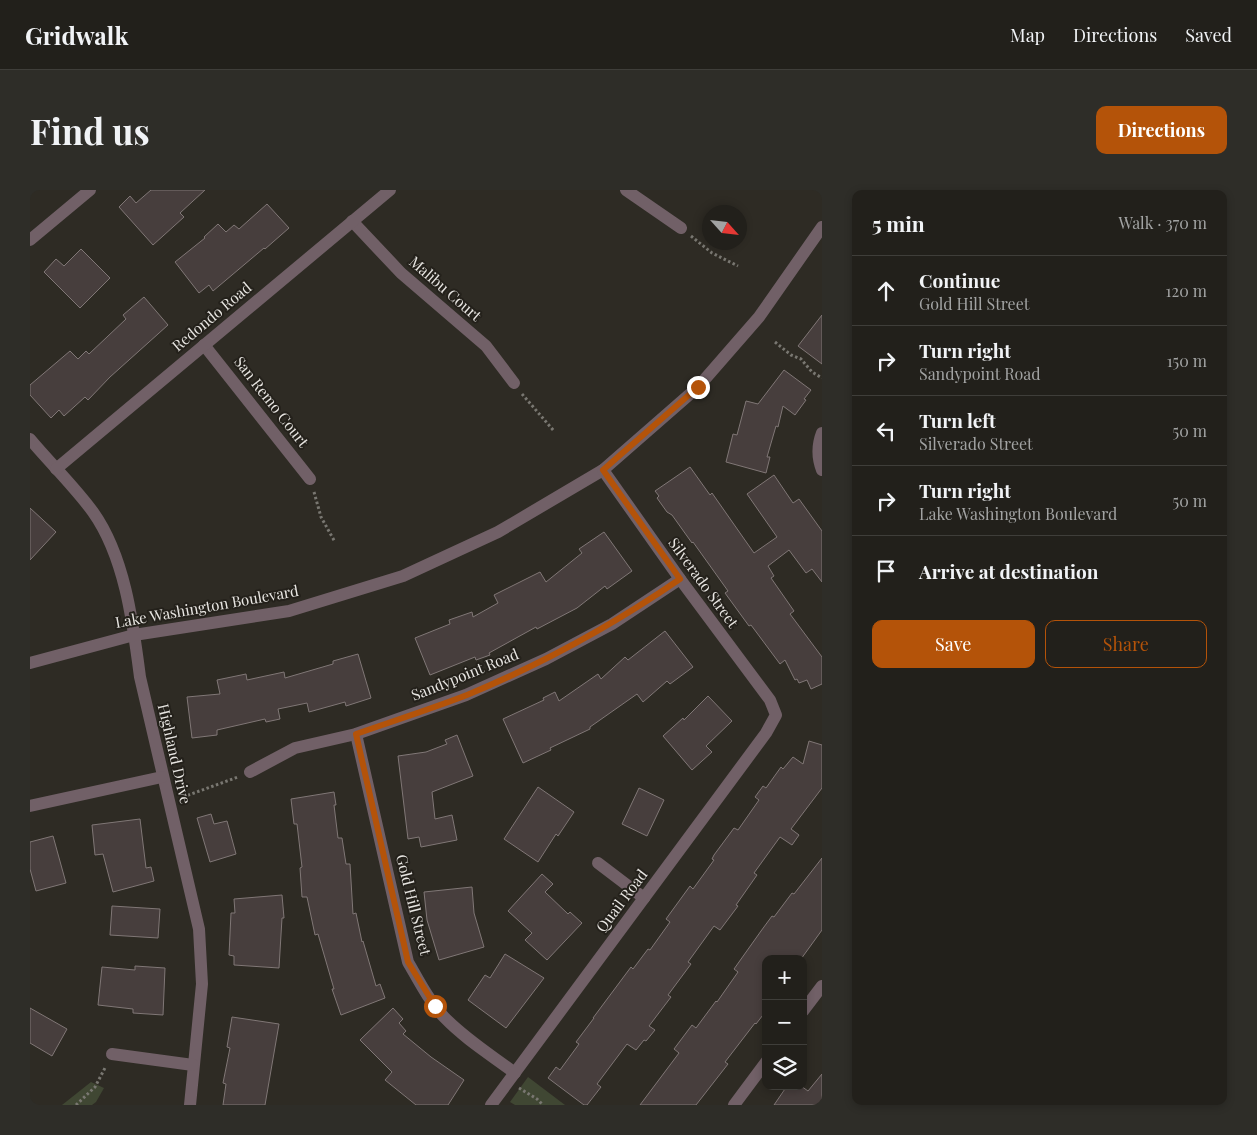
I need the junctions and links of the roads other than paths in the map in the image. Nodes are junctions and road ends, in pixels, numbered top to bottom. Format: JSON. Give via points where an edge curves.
{"nodes":[{"id":1,"x":90,"y":190,"type":"edge"},
{"id":2,"x":390,"y":190,"type":"edge"},
{"id":3,"x":626,"y":190,"type":"edge"},
{"id":4,"x":352,"y":221,"type":"junction"},
{"id":5,"x":822,"y":227,"type":"edge"},
{"id":6,"x":680,"y":228,"type":"road end"},
{"id":7,"x":30,"y":240,"type":"edge"},
{"id":8,"x":204,"y":345,"type":"junction"},
{"id":9,"x":514,"y":383,"type":"road end"},
{"id":10,"x":822,"y":433,"type":"edge"},
{"id":11,"x":30,"y":439,"type":"edge"},
{"id":12,"x":56,"y":469,"type":"junction"},
{"id":13,"x":603,"y":470,"type":"junction"},
{"id":14,"x":822,"y":470,"type":"edge"},
{"id":15,"x":310,"y":479,"type":"road end"},
{"id":16,"x":680,"y":579,"type":"junction"},
{"id":17,"x":134,"y":635,"type":"junction"},
{"id":18,"x":30,"y":663,"type":"edge"},
{"id":19,"x":776,"y":715,"type":"joint"},
{"id":20,"x":356,"y":734,"type":"junction"},
{"id":21,"x":250,"y":772,"type":"road end"},
{"id":22,"x":162,"y":778,"type":"junction"},
{"id":23,"x":30,"y":806,"type":"edge"},
{"id":24,"x":598,"y":863,"type":"dead end"},
{"id":25,"x":644,"y":898,"type":"junction"},
{"id":26,"x":822,"y":986,"type":"edge"},
{"id":27,"x":807,"y":1007,"type":"edge"},
{"id":28,"x":112,"y":1054,"type":"road end"},
{"id":29,"x":194,"y":1065,"type":"junction"},
{"id":30,"x":762,"y":1067,"type":"edge"},
{"id":31,"x":512,"y":1077,"type":"junction"},
{"id":32,"x":190,"y":1105,"type":"edge"},
{"id":33,"x":491,"y":1105,"type":"edge"},
{"id":34,"x":734,"y":1105,"type":"edge"}],
"edges":[{"from":1,"to":7,"type":"street"},
{"from":2,"to":4,"type":"street","name":"Redondo Road"},
{"from":3,"to":6,"type":"street"},
{"from":4,"to":8,"type":"street","name":"Redondo Road"},
{"from":4,"to":9,"type":"street","name":"Malibu Court","via":[[401,273],[486,346]]},
{"from":5,"to":13,"type":"street","name":"Lake Washington Boulevard","via":[[759,317],[698,387]]},
{"from":8,"to":12,"type":"street","name":"Redondo Road"},
{"from":8,"to":15,"type":"street","name":"San Remo Court"},
{"from":10,"to":14,"type":"street","via":[[817,454]]},
{"from":11,"to":12,"type":"street","name":"Highland Drive"},
{"from":12,"to":17,"type":"street","name":"Highland Drive","via":[[93,512],[109,541],[122,578]]},
{"from":13,"to":16,"type":"street","name":"Silverado Street"},
{"from":13,"to":17,"type":"street","name":"Lake Washington Boulevard","via":[[498,532],[403,576],[289,611]]},
{"from":16,"to":19,"type":"street","name":"Silverado Street","via":[[770,700]]},
{"from":16,"to":20,"type":"street","name":"Sandypoint Road","via":[[612,624],[546,659],[466,695]]},
{"from":17,"to":18,"type":"street","name":"Lake Washington Boulevard"},
{"from":17,"to":22,"type":"street","name":"Highland Drive"},
{"from":19,"to":25,"type":"street","name":"Quail Road"},
{"from":20,"to":21,"type":"street","name":"Sandypoint Road","via":[[295,748]]},
{"from":20,"to":31,"type":"street","name":"Gold Hill Street","via":[[408,962],[444,1017]]},
{"from":22,"to":23,"type":"street"},
{"from":22,"to":29,"type":"street","name":"Highland Drive","via":[[199,929],[202,984]]},
{"from":24,"to":25,"type":"street"},
{"from":25,"to":31,"type":"street","name":"Quail Road"},
{"from":26,"to":27,"type":"street"},
{"from":28,"to":29,"type":"street"},
{"from":29,"to":32,"type":"street","name":"Highland Drive"},
{"from":30,"to":34,"type":"street"},
{"from":31,"to":33,"type":"street","name":"Quail Road"}]}
